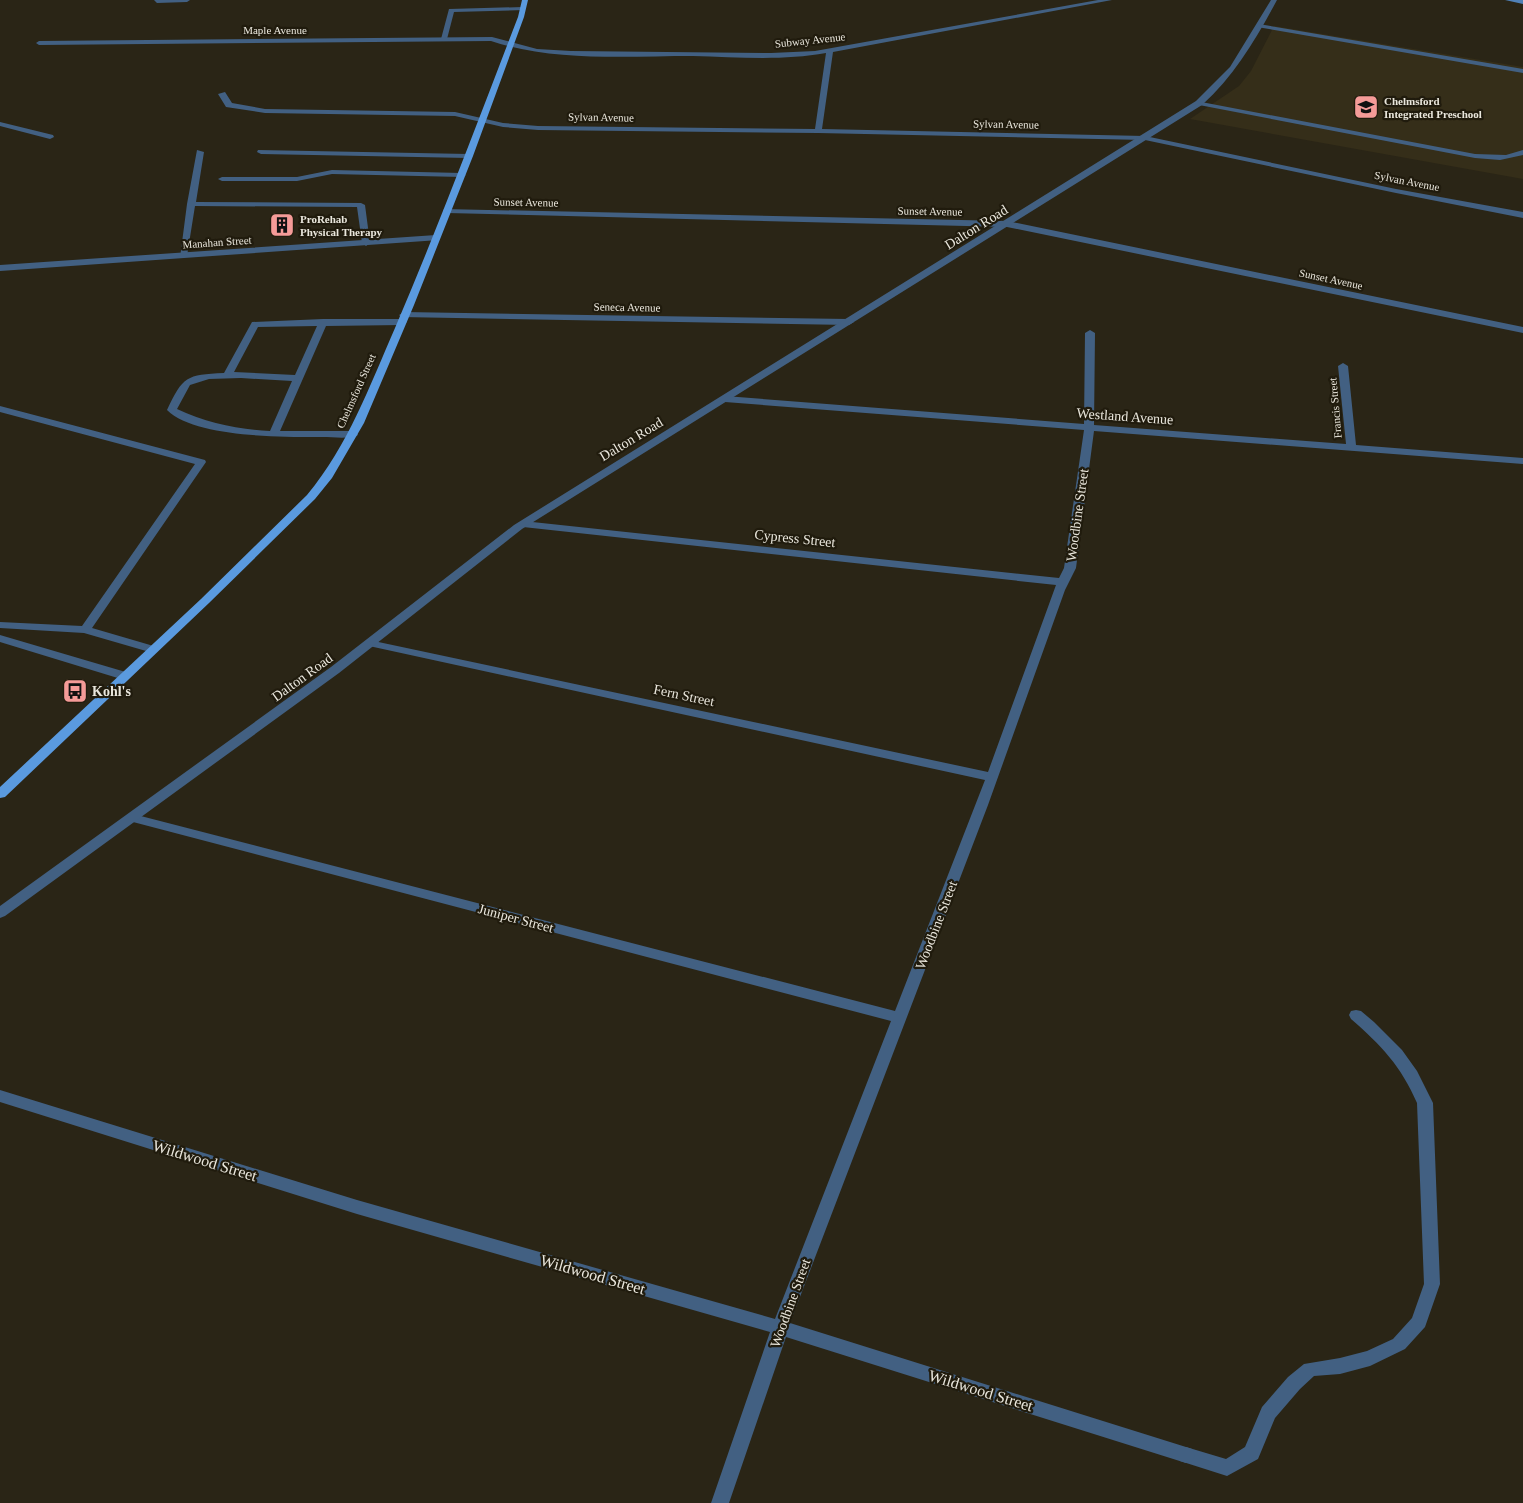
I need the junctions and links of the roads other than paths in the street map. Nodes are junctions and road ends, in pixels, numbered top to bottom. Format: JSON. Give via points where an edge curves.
{"nodes":[{"id":1,"x":157,"y":0,"type":"edge"},
{"id":2,"x":187,"y":0,"type":"edge"},
{"id":3,"x":1109,"y":0,"type":"edge"},
{"id":4,"x":1274,"y":0,"type":"edge"},
{"id":5,"x":1508,"y":0,"type":"edge"},
{"id":6,"x":1523,"y":2,"type":"edge"},
{"id":7,"x":524,"y":4,"type":"edge"},
{"id":8,"x":1259,"y":26,"type":"junction"},
{"id":9,"x":444,"y":40,"type":"junction"},
{"id":10,"x":39,"y":43,"type":"dead end"},
{"id":11,"x":510,"y":45,"type":"junction"},
{"id":12,"x":830,"y":52,"type":"junction"},
{"id":13,"x":1523,"y":71,"type":"edge"},
{"id":14,"x":222,"y":94,"type":"dead end"},
{"id":15,"x":1200,"y":103,"type":"junction"},
{"id":16,"x":482,"y":120,"type":"junction"},
{"id":17,"x":0,"y":124,"type":"edge"},
{"id":18,"x":818,"y":131,"type":"junction"},
{"id":19,"x":50,"y":137,"type":"dead end"},
{"id":20,"x":1144,"y":138,"type":"junction"},
{"id":21,"x":200,"y":152,"type":"dead end"},
{"id":22,"x":261,"y":152,"type":"dead end"},
{"id":23,"x":1523,"y":152,"type":"edge"},
{"id":24,"x":469,"y":156,"type":"junction"},
{"id":25,"x":462,"y":175,"type":"junction"},
{"id":26,"x":222,"y":179,"type":"dead end"},
{"id":27,"x":190,"y":204,"type":"junction"},
{"id":28,"x":447,"y":212,"type":"junction"},
{"id":29,"x":1523,"y":215,"type":"edge"},
{"id":30,"x":1007,"y":224,"type":"junction"},
{"id":31,"x":436,"y":238,"type":"junction"},
{"id":32,"x":366,"y":243,"type":"junction"},
{"id":33,"x":183,"y":256,"type":"junction"},
{"id":34,"x":0,"y":268,"type":"edge"},
{"id":35,"x":403,"y":318,"type":"junction"},
{"id":36,"x":323,"y":322,"type":"junction"},
{"id":37,"x":849,"y":322,"type":"junction"},
{"id":38,"x":1523,"y":330,"type":"edge"},
{"id":39,"x":1090,"y":333,"type":"dead end"},
{"id":40,"x":1343,"y":366,"type":"dead end"},
{"id":41,"x":227,"y":376,"type":"junction"},
{"id":42,"x":210,"y":377,"type":"junction"},
{"id":43,"x":298,"y":378,"type":"junction"},
{"id":44,"x":203,"y":388,"type":"dead end"},
{"id":45,"x":725,"y":399,"type":"junction"},
{"id":46,"x":0,"y":409,"type":"edge"},
{"id":47,"x":1089,"y":428,"type":"junction"},
{"id":48,"x":274,"y":433,"type":"junction"},
{"id":49,"x":353,"y":434,"type":"junction"},
{"id":50,"x":1351,"y":448,"type":"junction"},
{"id":51,"x":1523,"y":461,"type":"edge"},
{"id":52,"x":524,"y":524,"type":"junction"},
{"id":53,"x":1063,"y":582,"type":"junction"},
{"id":54,"x":0,"y":624,"type":"edge"},
{"id":55,"x":85,"y":630,"type":"junction"},
{"id":56,"x":0,"y":638,"type":"edge"},
{"id":57,"x":369,"y":643,"type":"junction"},
{"id":58,"x":153,"y":649,"type":"junction"},
{"id":59,"x":125,"y":676,"type":"junction"},
{"id":60,"x":992,"y":777,"type":"junction"},
{"id":61,"x":0,"y":794,"type":"edge"},
{"id":62,"x":133,"y":818,"type":"junction"},
{"id":63,"x":0,"y":913,"type":"edge"},
{"id":64,"x":1356,"y":1015,"type":"dead end"},
{"id":65,"x":900,"y":1018,"type":"junction"},
{"id":66,"x":0,"y":1096,"type":"edge"},
{"id":67,"x":781,"y":1328,"type":"junction"},
{"id":68,"x":720,"y":1503,"type":"edge"}],
"edges":[{"from":1,"to":2,"type":"street"},
{"from":3,"to":12,"type":"street","name":"Subway Avenue"},
{"from":4,"to":8,"type":"street","name":"Dalton Road"},
{"from":5,"to":6,"type":"main road"},
{"from":7,"to":9,"type":"street","via":[[451,10]]},
{"from":7,"to":11,"type":"main road","name":"Chelmsford Street"},
{"from":8,"to":13,"type":"street"},
{"from":8,"to":15,"type":"street","name":"Dalton Road","via":[[1231,73]]},
{"from":9,"to":10,"type":"street","name":"Maple Avenue"},
{"from":9,"to":11,"type":"street","name":"Maple Avenue","via":[[492,39]]},
{"from":11,"to":12,"type":"street","name":"Subway Avenue","via":[[572,53],[771,55]]},
{"from":11,"to":16,"type":"main road","name":"Chelmsford Street"},
{"from":12,"to":18,"type":"street"},
{"from":14,"to":16,"type":"street","name":"Sylvan Avenue","via":[[229,105],[266,111],[455,114]]},
{"from":15,"to":20,"type":"street","name":"Dalton Road"},
{"from":15,"to":23,"type":"street","via":[[1475,156],[1497,159]]},
{"from":16,"to":18,"type":"street","name":"Sylvan Avenue","via":[[503,126],[538,128]]},
{"from":16,"to":24,"type":"main road","name":"Chelmsford Street"},
{"from":17,"to":19,"type":"street"},
{"from":18,"to":20,"type":"street","name":"Sylvan Avenue"},
{"from":20,"to":29,"type":"street","name":"Sylvan Avenue"},
{"from":20,"to":30,"type":"street","name":"Dalton Road"},
{"from":21,"to":27,"type":"street"},
{"from":22,"to":24,"type":"street"},
{"from":24,"to":25,"type":"main road","name":"Chelmsford Street"},
{"from":25,"to":26,"type":"street","via":[[332,172],[297,179]]},
{"from":25,"to":28,"type":"main road","name":"Chelmsford Street"},
{"from":27,"to":32,"type":"street","via":[[361,205]]},
{"from":27,"to":33,"type":"street"},
{"from":28,"to":30,"type":"street","name":"Sunset Avenue"},
{"from":28,"to":31,"type":"main road","name":"Chelmsford Street"},
{"from":30,"to":37,"type":"street","name":"Dalton Road"},
{"from":30,"to":38,"type":"street","name":"Sunset Avenue"},
{"from":31,"to":32,"type":"street","name":"Manahan Street"},
{"from":31,"to":35,"type":"main road","name":"Chelmsford Street"},
{"from":32,"to":33,"type":"street","name":"Manahan Street"},
{"from":33,"to":34,"type":"street","name":"Manahan Street"},
{"from":35,"to":36,"type":"street","name":"Seneca Avenue"},
{"from":35,"to":37,"type":"street","name":"Seneca Avenue"},
{"from":35,"to":49,"type":"main road","name":"Chelmsford Street"},
{"from":36,"to":41,"type":"street","name":"Seneca Avenue","via":[[256,324]]},
{"from":36,"to":43,"type":"street"},
{"from":37,"to":45,"type":"street","name":"Dalton Road"},
{"from":39,"to":47,"type":"street","name":"Woodbine Street"},
{"from":40,"to":50,"type":"street","name":"Francis Street"},
{"from":41,"to":42,"type":"street"},
{"from":41,"to":43,"type":"street"},
{"from":42,"to":44,"type":"street"},
{"from":42,"to":48,"type":"street","via":[[186,384],[172,410],[236,432]]},
{"from":43,"to":48,"type":"street"},
{"from":45,"to":47,"type":"street","name":"Westland Avenue"},
{"from":45,"to":52,"type":"street","name":"Dalton Road"},
{"from":46,"to":55,"type":"street","via":[[201,462]]},
{"from":47,"to":50,"type":"street","name":"Westland Avenue"},
{"from":47,"to":53,"type":"street","name":"Woodbine Street","via":[[1070,568]]},
{"from":48,"to":49,"type":"street"},
{"from":49,"to":58,"type":"main road","name":"Chelmsford Street","via":[[327,478],[311,497]]},
{"from":50,"to":51,"type":"street","name":"Westland Avenue"},
{"from":52,"to":53,"type":"street","name":"Cypress Street"},
{"from":52,"to":57,"type":"street","name":"Dalton Road"},
{"from":53,"to":60,"type":"street","name":"Woodbine Street"},
{"from":54,"to":55,"type":"street"},
{"from":55,"to":58,"type":"street"},
{"from":56,"to":59,"type":"street"},
{"from":57,"to":60,"type":"street","name":"Fern Street"},
{"from":57,"to":62,"type":"street","name":"Dalton Road"},
{"from":58,"to":59,"type":"main road","name":"Chelmsford Street"},
{"from":59,"to":61,"type":"main road","name":"Chelmsford Street"},
{"from":60,"to":65,"type":"street","name":"Woodbine Street"},
{"from":62,"to":63,"type":"street","name":"Dalton Road"},
{"from":62,"to":65,"type":"street","name":"Juniper Street"},
{"from":64,"to":67,"type":"street","name":"Wildwood Street","via":[[1401,1056],[1425,1103],[1432,1284],[1419,1322],[1399,1344],[1370,1358],[1310,1369],[1268,1413],[1252,1453],[1227,1468]]},
{"from":65,"to":67,"type":"street","name":"Woodbine Street"},
{"from":66,"to":67,"type":"street","name":"Wildwood Street","via":[[357,1207]]},
{"from":67,"to":68,"type":"street","name":"Woodbine Street"}]}
